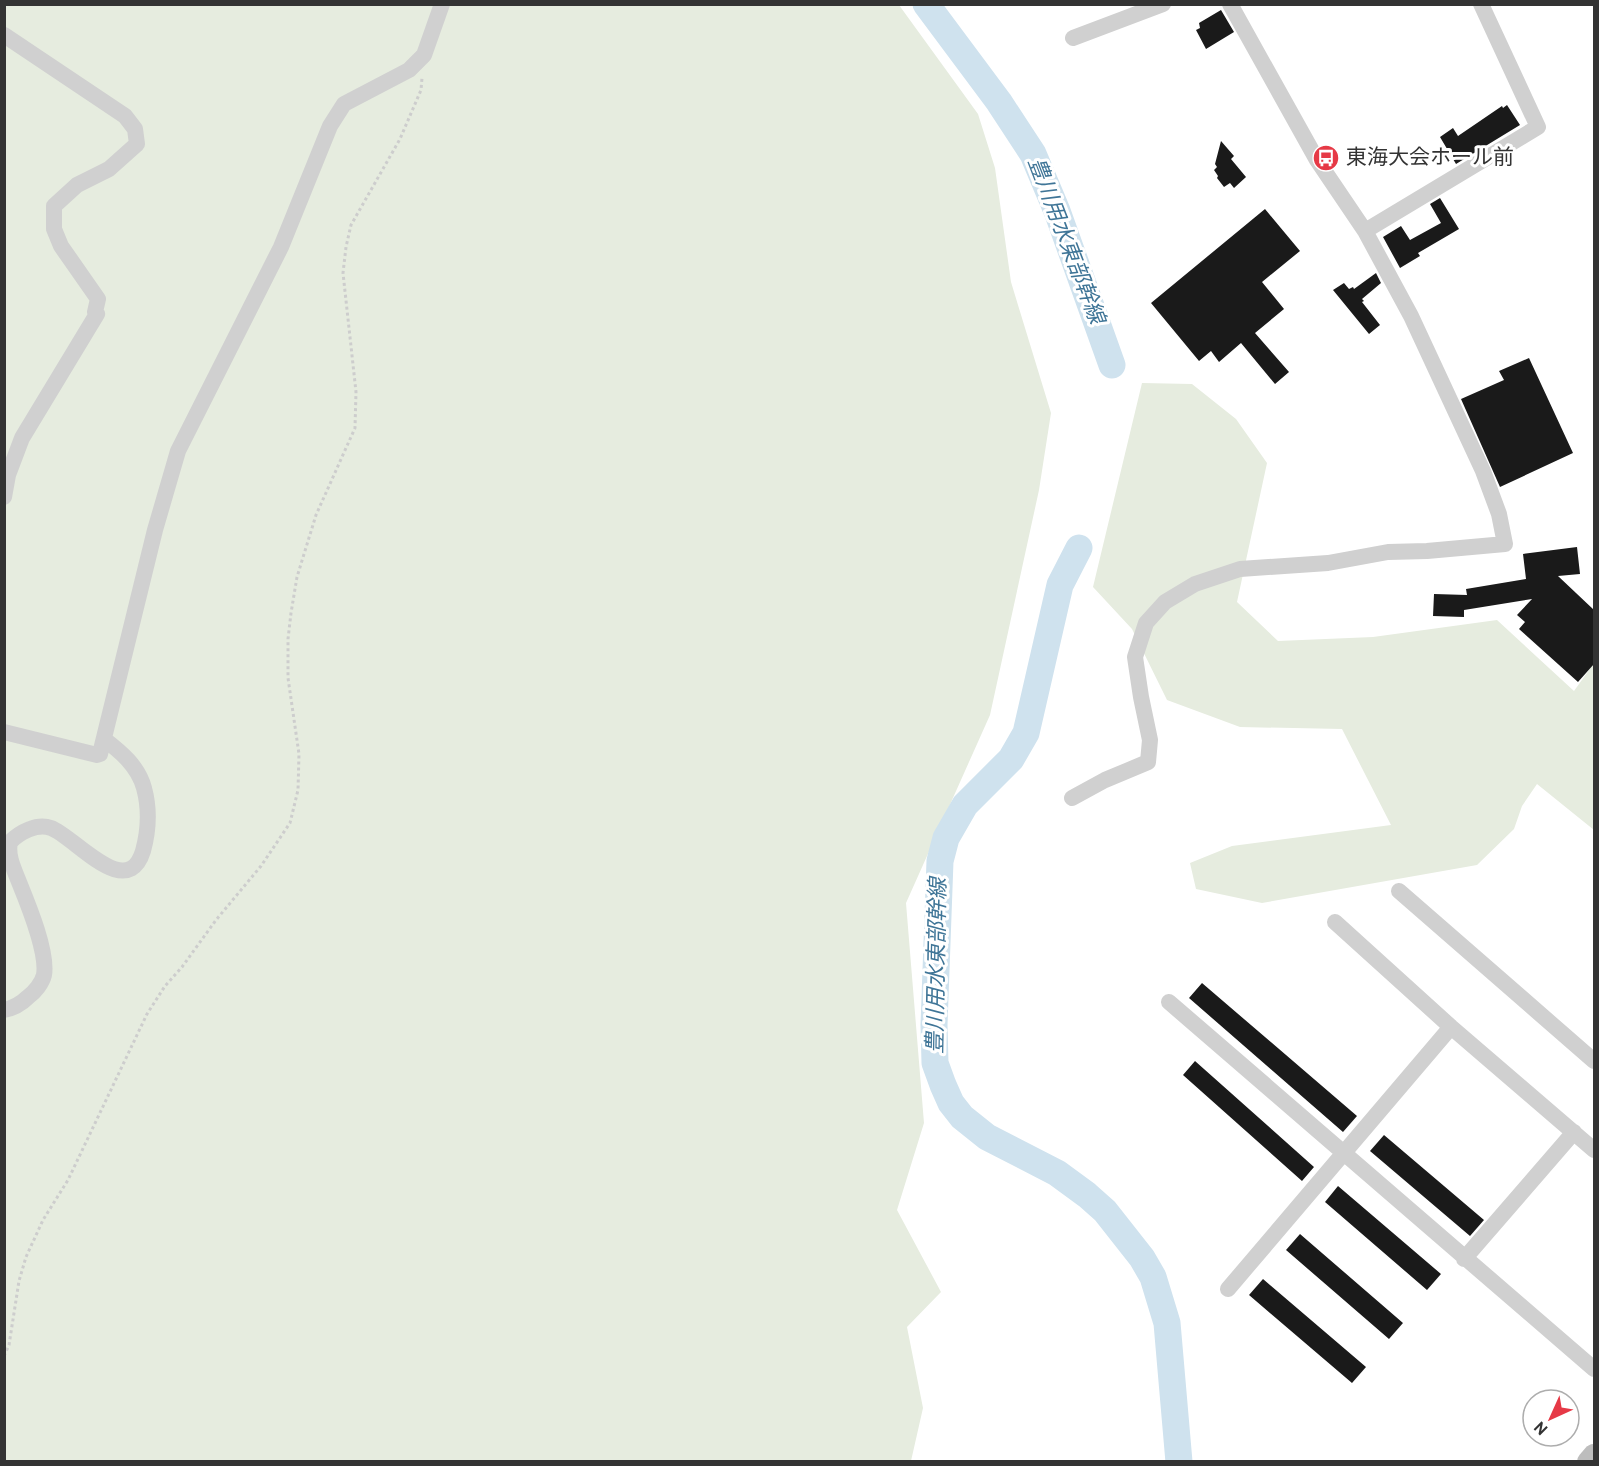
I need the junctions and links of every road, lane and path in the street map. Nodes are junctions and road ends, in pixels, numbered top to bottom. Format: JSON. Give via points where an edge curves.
{"nodes":[{"id":1,"x":442,"y":4,"type":"edge"},
{"id":2,"x":1163,"y":4,"type":"edge"},
{"id":3,"x":1230,"y":4,"type":"edge"},
{"id":4,"x":1481,"y":4,"type":"edge"},
{"id":5,"x":4,"y":35,"type":"edge"},
{"id":6,"x":1072,"y":38,"type":"dead end"},
{"id":7,"x":424,"y":55,"type":"junction"},
{"id":8,"x":1365,"y":231,"type":"junction"},
{"id":9,"x":4,"y":496,"type":"edge"},
{"id":10,"x":4,"y":732,"type":"edge"},
{"id":11,"x":104,"y":739,"type":"junction"},
{"id":12,"x":1072,"y":798,"type":"dead end"},
{"id":13,"x":1399,"y":891,"type":"dead end"},
{"id":14,"x":1335,"y":922,"type":"dead end"},
{"id":15,"x":1169,"y":1002,"type":"dead end"},
{"id":16,"x":4,"y":1010,"type":"edge"},
{"id":17,"x":1451,"y":1027,"type":"junction"},
{"id":18,"x":1594,"y":1060,"type":"edge"},
{"id":19,"x":1574,"y":1132,"type":"junction"},
{"id":20,"x":1594,"y":1150,"type":"edge"},
{"id":21,"x":1345,"y":1152,"type":"junction"},
{"id":22,"x":1464,"y":1258,"type":"junction"},
{"id":23,"x":1228,"y":1289,"type":"dead end"},
{"id":24,"x":4,"y":1356,"type":"edge"},
{"id":25,"x":1594,"y":1369,"type":"edge"},
{"id":26,"x":1594,"y":1455,"type":"edge"},
{"id":27,"x":1588,"y":1461,"type":"edge"}],
"edges":[{"from":1,"to":7,"type":"street"},
{"from":2,"to":6,"type":"street"},
{"from":3,"to":8,"type":"street","via":[[1317,160]]},
{"from":4,"to":8,"type":"street","via":[[1538,127]]},
{"from":5,"to":9,"type":"street","via":[[125,116],[135,129],[137,144],[109,169],[77,185],[54,206],[54,229],[61,246],[98,299],[97,314],[22,438]]},
{"from":7,"to":11,"type":"street","via":[[409,70],[344,104],[330,126],[281,247],[178,451]]},
{"from":7,"to":24,"type":"path","via":[[421,90],[413,110],[351,225],[346,247],[343,273],[356,392],[355,428],[316,515],[297,577],[291,613],[288,678],[299,754],[298,790],[290,823],[147,1014],[68,1180],[26,1257]]},
{"from":8,"to":12,"type":"street","via":[[1435,364],[1483,471],[1505,544],[1388,552],[1328,563],[1240,569],[1185,590],[1165,602],[1146,623],[1136,657],[1150,740],[1148,762]]},
{"from":10,"to":11,"type":"street","via":[[97,755]]},
{"from":11,"to":16,"type":"street","via":[[134,767],[143,786],[149,823],[140,859],[127,870],[116,870],[94,860],[50,828],[37,827],[10,842],[10,861],[34,919],[44,977],[20,1005]]},
{"from":13,"to":18,"type":"street"},
{"from":14,"to":17,"type":"street"},
{"from":15,"to":21,"type":"street"},
{"from":17,"to":19,"type":"street"},
{"from":17,"to":21,"type":"street"},
{"from":19,"to":20,"type":"street"},
{"from":19,"to":22,"type":"street"},
{"from":21,"to":22,"type":"street"},
{"from":21,"to":23,"type":"street"},
{"from":22,"to":25,"type":"street"},
{"from":26,"to":27,"type":"street"}]}
